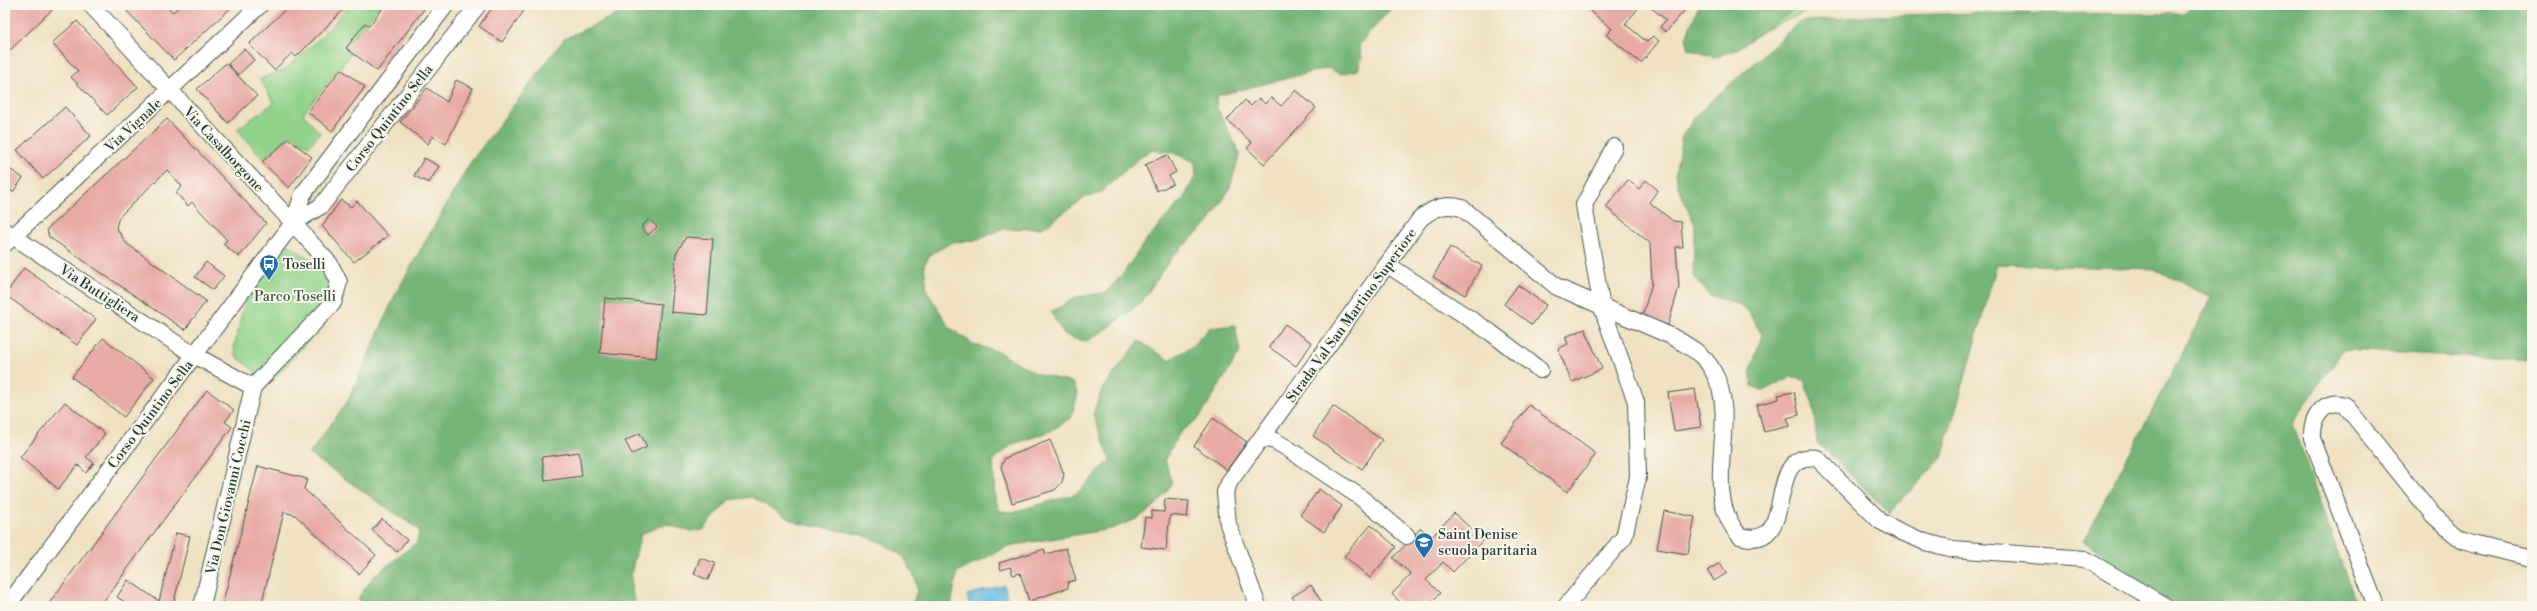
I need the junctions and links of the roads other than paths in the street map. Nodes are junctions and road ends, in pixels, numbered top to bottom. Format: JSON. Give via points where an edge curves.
{"nodes":[{"id":1,"x":91,"y":5,"type":"edge"},
{"id":2,"x":260,"y":5,"type":"edge"},
{"id":3,"x":446,"y":5,"type":"edge"},
{"id":4,"x":478,"y":5,"type":"edge"},
{"id":5,"x":169,"y":91,"type":"junction"},
{"id":6,"x":1614,"y":148,"type":"dead end"},
{"id":7,"x":293,"y":223,"type":"junction"},
{"id":8,"x":8,"y":238,"type":"edge"},
{"id":9,"x":1388,"y":266,"type":"junction"},
{"id":10,"x":1602,"y":308,"type":"junction"},
{"id":11,"x":194,"y":355,"type":"junction"},
{"id":12,"x":1540,"y":370,"type":"dead end"},
{"id":13,"x":252,"y":387,"type":"junction"},
{"id":14,"x":1261,"y":438,"type":"junction"},
{"id":15,"x":1407,"y":536,"type":"dead end"},
{"id":16,"x":2532,"y":558,"type":"edge"},
{"id":17,"x":7,"y":606,"type":"edge"},
{"id":18,"x":202,"y":606,"type":"edge"},
{"id":19,"x":1258,"y":606,"type":"edge"},
{"id":20,"x":1566,"y":606,"type":"edge"},
{"id":21,"x":2165,"y":606,"type":"edge"},
{"id":22,"x":2376,"y":606,"type":"edge"}],
"edges":[{"from":1,"to":5,"type":"street","name":"Via Casalborgone"},
{"from":2,"to":5,"type":"street","name":"Via Vignale"},
{"from":3,"to":7,"type":"street","name":"Corso Quintino Sella","via":[[303,194]]},
{"from":4,"to":7,"type":"street","name":"Corso Quintino Sella","via":[[320,206]]},
{"from":5,"to":7,"type":"street","name":"Via Casalborgone"},
{"from":5,"to":8,"type":"street","name":"Via Vignale"},
{"from":6,"to":10,"type":"street","via":[[1584,205]]},
{"from":7,"to":11,"type":"street","name":"Corso Quintino Sella"},
{"from":7,"to":13,"type":"street","name":"Via Casalborgone","via":[[330,264],[339,282],[332,303]]},
{"from":8,"to":11,"type":"street","name":"Via Buttigliera"},
{"from":9,"to":10,"type":"street","name":"Strada Val San Martino Superiore","via":[[1429,211],[1450,205],[1462,208],[1557,287]]},
{"from":9,"to":12,"type":"street","via":[[1490,332]]},
{"from":9,"to":14,"type":"street","name":"Strada Val San Martino Superiore"},
{"from":10,"to":20,"type":"street","via":[[1636,402],[1638,477],[1624,538]]},
{"from":10,"to":21,"type":"street","name":"Strada Val San Martino Superiore","via":[[1683,343],[1703,358],[1713,370],[1724,407],[1723,502],[1731,524],[1740,536],[1755,538],[1771,529],[1776,521],[1785,475],[1789,467],[1810,457],[1817,458],[1880,521],[1899,531],[1925,542],[1953,549],[2085,559]]},
{"from":11,"to":13,"type":"street","name":"Via Buttigliera"},
{"from":11,"to":17,"type":"street","name":"Corso Quintino Sella"},
{"from":13,"to":18,"type":"street","name":"Via Don Giovanni Cocchi"},
{"from":14,"to":15,"type":"street","via":[[1275,441],[1287,448],[1360,498]]},
{"from":14,"to":19,"type":"street","name":"Strada Val San Martino Superiore","via":[[1225,492],[1228,524]]},
{"from":16,"to":22,"type":"street","via":[[2463,541],[2452,533],[2433,515],[2345,405],[2329,405],[2317,414],[2312,438]]}]}
